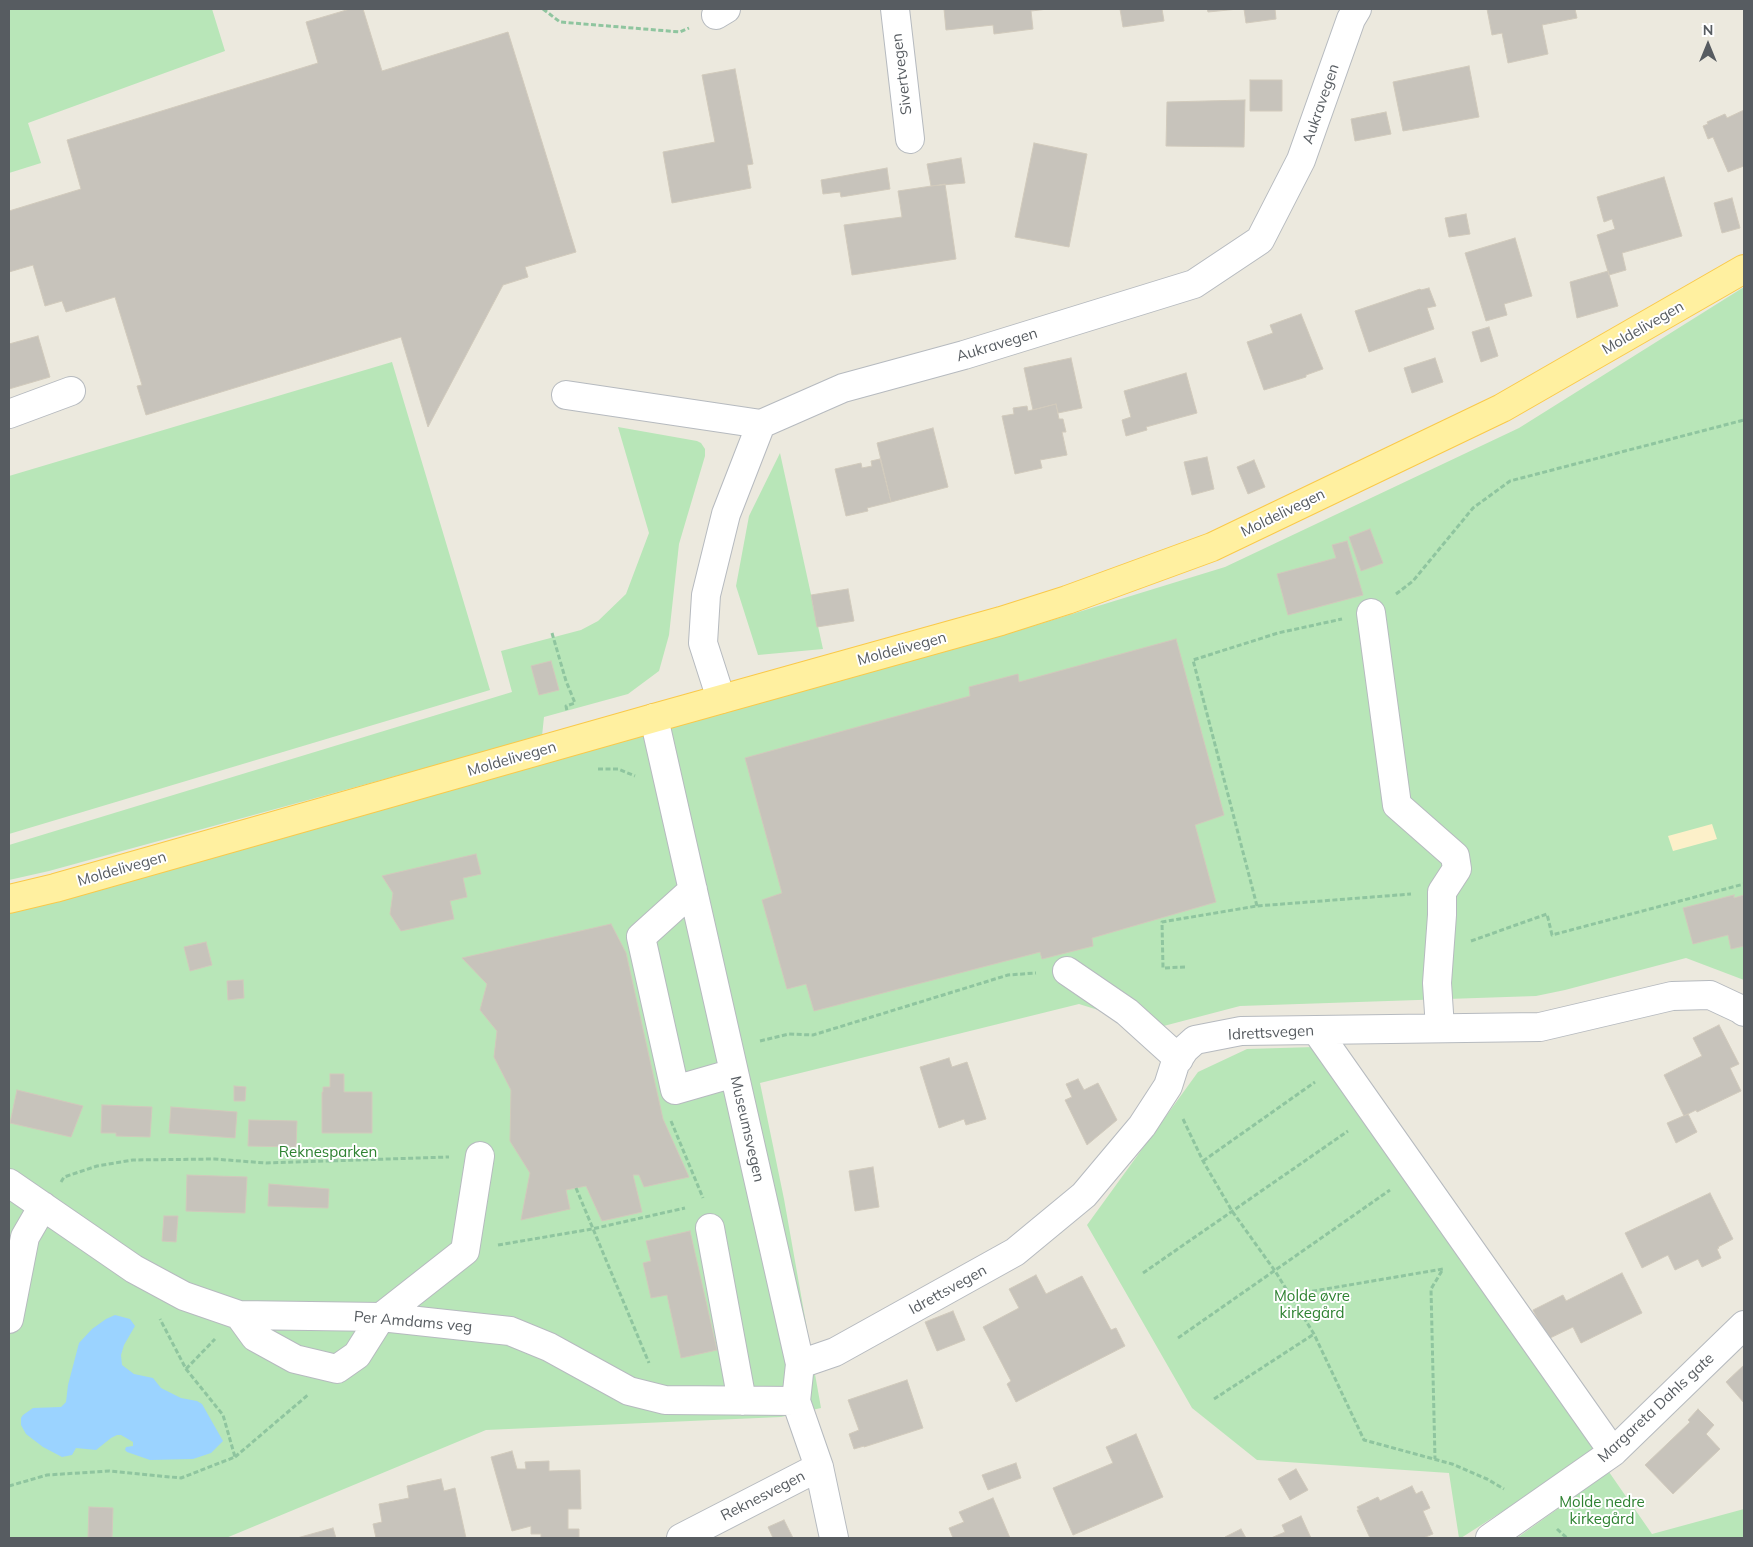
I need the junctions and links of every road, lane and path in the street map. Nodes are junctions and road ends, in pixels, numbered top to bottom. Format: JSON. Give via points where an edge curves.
{"nodes":[{"id":1,"x":543,"y":9,"type":"edge"},
{"id":2,"x":895,"y":9,"type":"edge"},
{"id":3,"x":1357,"y":9,"type":"edge"},
{"id":4,"x":721,"y":12,"type":"edge"},
{"id":5,"x":910,"y":138,"type":"dead end"},
{"id":6,"x":1744,"y":269,"type":"edge"},
{"id":7,"x":71,"y":392,"type":"dead end"},
{"id":8,"x":566,"y":395,"type":"dead end"},
{"id":9,"x":9,"y":414,"type":"edge"},
{"id":10,"x":1744,"y":420,"type":"edge"},
{"id":11,"x":761,"y":424,"type":"junction"},
{"id":12,"x":1371,"y":613,"type":"junction"},
{"id":13,"x":552,"y":633,"type":"dead end"},
{"id":14,"x":721,"y":699,"type":"junction"},
{"id":15,"x":566,"y":706,"type":"dead end"},
{"id":16,"x":654,"y":718,"type":"junction"},
{"id":17,"x":1744,"y":884,"type":"edge"},
{"id":18,"x":693,"y":890,"type":"junction"},
{"id":19,"x":1442,"y":892,"type":"junction"},
{"id":20,"x":9,"y":899,"type":"edge"},
{"id":21,"x":1257,"y":906,"type":"junction"},
{"id":22,"x":1440,"y":947,"type":"junction"},
{"id":23,"x":1185,"y":967,"type":"dead end"},
{"id":24,"x":1067,"y":971,"type":"joint"},
{"id":25,"x":1744,"y":1012,"type":"edge"},
{"id":26,"x":1440,"y":1028,"type":"junction"},
{"id":27,"x":1316,"y":1030,"type":"junction"},
{"id":28,"x":1179,"y":1059,"type":"junction"},
{"id":29,"x":732,"y":1061,"type":"junction"},
{"id":30,"x":1315,"y":1082,"type":"dead end"},
{"id":31,"x":1168,"y":1086,"type":"junction"},
{"id":32,"x":670,"y":1118,"type":"dead end"},
{"id":33,"x":1351,"y":1129,"type":"dead end"},
{"id":34,"x":480,"y":1156,"type":"joint"},
{"id":35,"x":1203,"y":1161,"type":"junction"},
{"id":36,"x":9,"y":1183,"type":"edge"},
{"id":37,"x":576,"y":1188,"type":"dead end"},
{"id":38,"x":1390,"y":1190,"type":"dead end"},
{"id":39,"x":43,"y":1206,"type":"junction"},
{"id":40,"x":686,"y":1208,"type":"dead end"},
{"id":41,"x":1232,"y":1211,"type":"junction"},
{"id":42,"x":707,"y":1216,"type":"joint"},
{"id":43,"x":592,"y":1229,"type":"junction"},
{"id":44,"x":465,"y":1251,"type":"junction"},
{"id":45,"x":1275,"y":1270,"type":"junction"},
{"id":46,"x":1143,"y":1273,"type":"dead end"},
{"id":47,"x":1290,"y":1295,"type":"junction"},
{"id":48,"x":155,"y":1311,"type":"dead end"},
{"id":49,"x":239,"y":1315,"type":"junction"},
{"id":50,"x":381,"y":1317,"type":"junction"},
{"id":51,"x":9,"y":1319,"type":"edge"},
{"id":52,"x":1744,"y":1325,"type":"edge"},
{"id":53,"x":1314,"y":1334,"type":"junction"},
{"id":54,"x":1178,"y":1338,"type":"dead end"},
{"id":55,"x":800,"y":1364,"type":"junction"},
{"id":56,"x":186,"y":1369,"type":"junction"},
{"id":57,"x":337,"y":1369,"type":"junction"},
{"id":58,"x":1214,"y":1399,"type":"dead end"},
{"id":59,"x":665,"y":1400,"type":"junction"},
{"id":60,"x":742,"y":1401,"type":"junction"},
{"id":61,"x":796,"y":1401,"type":"junction"},
{"id":62,"x":1613,"y":1452,"type":"junction"},
{"id":63,"x":235,"y":1457,"type":"junction"},
{"id":64,"x":1435,"y":1459,"type":"junction"},
{"id":65,"x":819,"y":1467,"type":"junction"},
{"id":66,"x":9,"y":1486,"type":"edge"},
{"id":67,"x":1534,"y":1508,"type":"junction"},
{"id":68,"x":682,"y":1538,"type":"edge"},
{"id":69,"x":834,"y":1538,"type":"edge"},
{"id":70,"x":1490,"y":1538,"type":"edge"},
{"id":71,"x":1567,"y":1538,"type":"edge"}],
"edges":[{"from":1,"to":4,"type":"path","via":[[560,22],[680,32]]},
{"from":2,"to":5,"type":"street","name":"Sivertvegen"},
{"from":3,"to":11,"type":"street","name":"Aukravegen","via":[[1301,160],[1260,240],[1194,284],[964,355],[843,388]]},
{"from":6,"to":14,"type":"main road","name":"Moldelivegen","via":[[1502,408],[1212,547],[1001,621]]},
{"from":7,"to":9,"type":"street"},
{"from":8,"to":11,"type":"street"},
{"from":10,"to":12,"type":"path","via":[[1510,481],[1473,508],[1413,581]]},
{"from":11,"to":14,"type":"street","via":[[726,514],[706,595],[703,643]]},
{"from":12,"to":19,"type":"street","via":[[1396,805],[1455,856],[1457,869]]},
{"from":12,"to":21,"type":"path","via":[[1278,633],[1193,660]]},
{"from":13,"to":15,"type":"path","via":[[575,703]]},
{"from":14,"to":16,"type":"main road","name":"Moldelivegen"},
{"from":16,"to":18,"type":"street","name":"Museumsvegen"},
{"from":16,"to":20,"type":"main road","name":"Moldelivegen"},
{"from":17,"to":22,"type":"path","via":[[1552,935],[1547,914],[1458,946]]},
{"from":18,"to":29,"type":"street","name":"Museumsvegen"},
{"from":18,"to":29,"type":"street","via":[[641,937],[675,1090]]},
{"from":19,"to":21,"type":"path"},
{"from":19,"to":22,"type":"street"},
{"from":21,"to":23,"type":"path","via":[[1162,922],[1163,968]]},
{"from":22,"to":26,"type":"street","via":[[1437,983]]},
{"from":24,"to":28,"type":"street","via":[[1127,1012]]},
{"from":24,"to":29,"type":"path","via":[[1008,975],[813,1034],[789,1034]]},
{"from":25,"to":26,"type":"street","name":"Idrettsvegen","via":[[1710,995],[1672,996],[1540,1027]]},
{"from":26,"to":27,"type":"street","name":"Idrettsvegen"},
{"from":27,"to":28,"type":"street","name":"Idrettsvegen","via":[[1241,1031],[1195,1040]]},
{"from":27,"to":62,"type":"street"},
{"from":28,"to":31,"type":"street","name":"Idrettsvegen"},
{"from":29,"to":55,"type":"street","name":"Museumsvegen"},
{"from":30,"to":35,"type":"path"},
{"from":31,"to":35,"type":"path"},
{"from":31,"to":55,"type":"street","name":"Idrettsvegen","via":[[1142,1126],[1084,1195],[1015,1252],[835,1352]]},
{"from":32,"to":42,"type":"path"},
{"from":33,"to":41,"type":"path"},
{"from":34,"to":39,"type":"path","via":[[266,1163],[205,1159],[133,1160],[97,1166],[64,1177]]},
{"from":34,"to":44,"type":"street"},
{"from":35,"to":41,"type":"path"},
{"from":36,"to":39,"type":"street","name":"Per Amdams veg"},
{"from":37,"to":43,"type":"path"},
{"from":38,"to":45,"type":"path"},
{"from":39,"to":49,"type":"street","name":"Per Amdams veg","via":[[134,1269],[184,1296]]},
{"from":39,"to":51,"type":"street","via":[[25,1237]]},
{"from":40,"to":43,"type":"path"},
{"from":41,"to":45,"type":"path"},
{"from":41,"to":46,"type":"path"},
{"from":42,"to":60,"type":"street"},
{"from":43,"to":44,"type":"path"},
{"from":43,"to":59,"type":"path"},
{"from":44,"to":50,"type":"street"},
{"from":45,"to":47,"type":"path"},
{"from":45,"to":54,"type":"path"},
{"from":47,"to":53,"type":"path"},
{"from":47,"to":64,"type":"path","via":[[1443,1269],[1432,1289]]},
{"from":48,"to":56,"type":"path"},
{"from":49,"to":50,"type":"street","name":"Per Amdams veg"},
{"from":49,"to":56,"type":"path"},
{"from":49,"to":57,"type":"street","via":[[255,1337],[295,1359]]},
{"from":50,"to":57,"type":"street","via":[[356,1355]]},
{"from":50,"to":59,"type":"street","name":"Per Amdams veg","via":[[510,1331],[549,1347],[629,1391]]},
{"from":52,"to":62,"type":"street","name":"Margareta Dahls gate"},
{"from":53,"to":58,"type":"path"},
{"from":53,"to":64,"type":"path","via":[[1364,1440]]},
{"from":55,"to":61,"type":"street","name":"Museumsvegen"},
{"from":56,"to":63,"type":"path","via":[[223,1415]]},
{"from":57,"to":63,"type":"path"},
{"from":59,"to":60,"type":"street","name":"Per Amdams veg"},
{"from":60,"to":61,"type":"street","name":"Per Amdams veg"},
{"from":61,"to":65,"type":"street","name":"Museumsvegen"},
{"from":62,"to":67,"type":"street","name":"Margareta Dahls gate"},
{"from":63,"to":66,"type":"path","via":[[181,1478],[109,1471],[47,1475]]},
{"from":64,"to":67,"type":"path","via":[[1487,1479]]},
{"from":65,"to":68,"type":"street","name":"Reknesvegen"},
{"from":65,"to":69,"type":"street","name":"Museumsvegen"},
{"from":67,"to":70,"type":"street","name":"Margareta Dahls gate"},
{"from":67,"to":71,"type":"path"}]}
